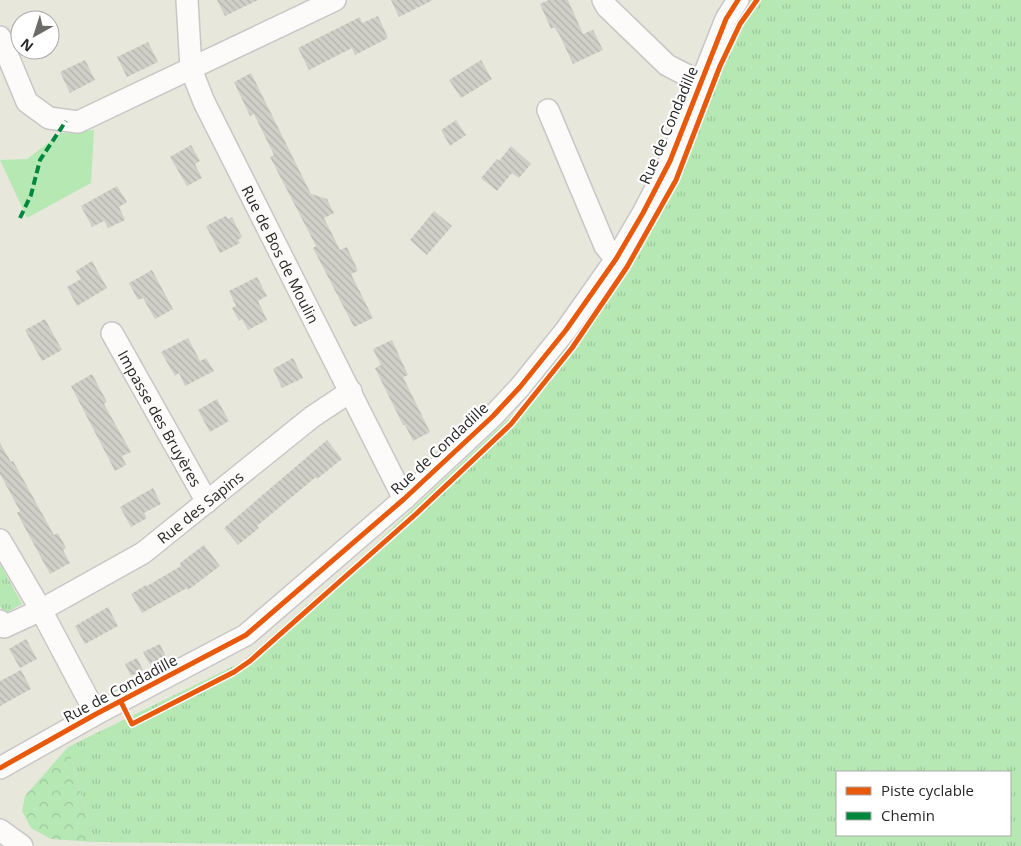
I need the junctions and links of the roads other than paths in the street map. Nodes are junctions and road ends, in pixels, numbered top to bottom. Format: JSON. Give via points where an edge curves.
{"nodes":[{"id":1,"x":187,"y":0,"type":"edge"},
{"id":2,"x":335,"y":0,"type":"edge"},
{"id":3,"x":603,"y":0,"type":"edge"},
{"id":4,"x":738,"y":0,"type":"edge"},
{"id":5,"x":0,"y":37,"type":"edge"},
{"id":6,"x":191,"y":69,"type":"junction"},
{"id":7,"x":700,"y":82,"type":"junction"},
{"id":8,"x":548,"y":110,"type":"dead end"},
{"id":9,"x":616,"y":259,"type":"junction"},
{"id":10,"x":112,"y":334,"type":"dead end"},
{"id":11,"x":351,"y":391,"type":"junction"},
{"id":12,"x":404,"y":499,"type":"junction"},
{"id":13,"x":207,"y":502,"type":"junction"},
{"id":14,"x":0,"y":540,"type":"edge"},
{"id":15,"x":41,"y":610,"type":"junction"},
{"id":16,"x":0,"y":621,"type":"edge"},
{"id":17,"x":96,"y":714,"type":"junction"},
{"id":18,"x":0,"y":768,"type":"edge"},
{"id":19,"x":0,"y":830,"type":"edge"},
{"id":20,"x":22,"y":846,"type":"edge"}],
"edges":[{"from":1,"to":6,"type":"street","name":"Rue de Bos de Moulin"},
{"from":2,"to":6,"type":"street"},
{"from":3,"to":7,"type":"street","via":[[667,65]]},
{"from":4,"to":7,"type":"street","name":"Rue de Condadille","via":[[726,19]]},
{"from":5,"to":6,"type":"street","via":[[27,102],[49,118],[78,122]]},
{"from":6,"to":11,"type":"street","name":"Rue de Bos de Moulin","via":[[204,102]]},
{"from":7,"to":9,"type":"street","name":"Rue de Condadille","via":[[670,162]]},
{"from":8,"to":9,"type":"street","via":[[605,246]]},
{"from":9,"to":12,"type":"street","name":"Rue de Condadille","via":[[566,330],[520,387]]},
{"from":10,"to":13,"type":"street","name":"Impasse des Bruyères"},
{"from":11,"to":12,"type":"street","name":"Rue de Bos de Moulin"},
{"from":11,"to":13,"type":"street","name":"Rue des Sapins","via":[[312,417]]},
{"from":12,"to":17,"type":"street","name":"Rue de Condadille","via":[[246,635]]},
{"from":13,"to":15,"type":"street","name":"Rue des Sapins","via":[[143,554]]},
{"from":14,"to":15,"type":"street"},
{"from":15,"to":16,"type":"street","name":"Rue des Sapins","via":[[4,627]]},
{"from":15,"to":17,"type":"street"},
{"from":17,"to":18,"type":"street","name":"Rue de Condadille"},
{"from":19,"to":20,"type":"street"}]}
